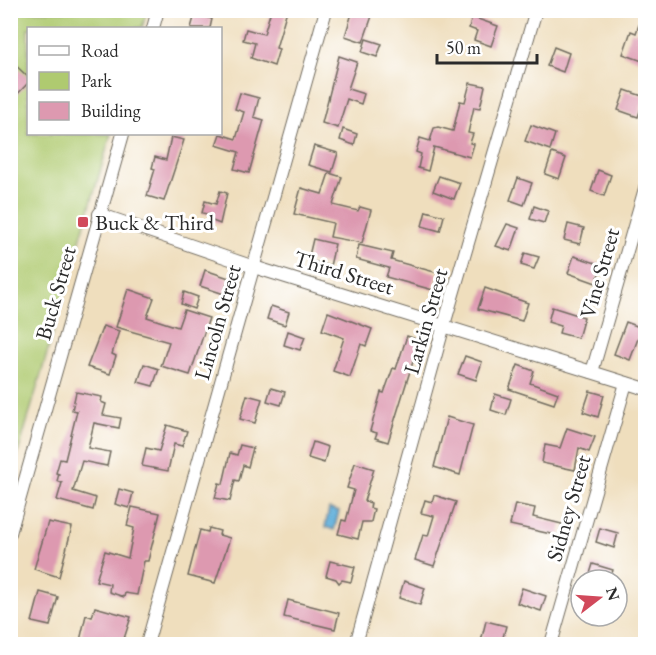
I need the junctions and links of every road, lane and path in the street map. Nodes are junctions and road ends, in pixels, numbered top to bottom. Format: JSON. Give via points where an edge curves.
{"nodes":[{"id":1,"x":158,"y":10,"type":"edge"},
{"id":2,"x":326,"y":10,"type":"edge"},
{"id":3,"x":536,"y":10,"type":"edge"},
{"id":4,"x":153,"y":27,"type":"edge"},
{"id":5,"x":123,"y":135,"type":"edge"},
{"id":6,"x":645,"y":185,"type":"edge"},
{"id":7,"x":99,"y":214,"type":"junction"},
{"id":8,"x":254,"y":267,"type":"junction"},
{"id":9,"x":444,"y":325,"type":"junction"},
{"id":10,"x":592,"y":372,"type":"junction"},
{"id":11,"x":626,"y":383,"type":"junction"},
{"id":12,"x":645,"y":389,"type":"edge"},
{"id":13,"x":10,"y":533,"type":"edge"},
{"id":14,"x":147,"y":645,"type":"edge"},
{"id":15,"x":356,"y":645,"type":"edge"},
{"id":16,"x":551,"y":645,"type":"edge"}],
"edges":[{"from":1,"to":4,"type":"street"},
{"from":2,"to":8,"type":"street","name":"Lincoln Street"},
{"from":3,"to":9,"type":"street","name":"Larkin Street"},
{"from":5,"to":7,"type":"street","name":"Buck Street"},
{"from":6,"to":10,"type":"street","name":"Vine Street"},
{"from":7,"to":8,"type":"street","name":"Third Street"},
{"from":7,"to":13,"type":"street","name":"Buck Street"},
{"from":8,"to":9,"type":"street","name":"Third Street"},
{"from":8,"to":14,"type":"street","name":"Lincoln Street"},
{"from":9,"to":10,"type":"street","name":"Third Street"},
{"from":9,"to":15,"type":"street","name":"Larkin Street"},
{"from":10,"to":11,"type":"street","name":"Third Street"},
{"from":11,"to":12,"type":"street","name":"Third Street"},
{"from":11,"to":16,"type":"street","name":"Sidney Street"}]}
